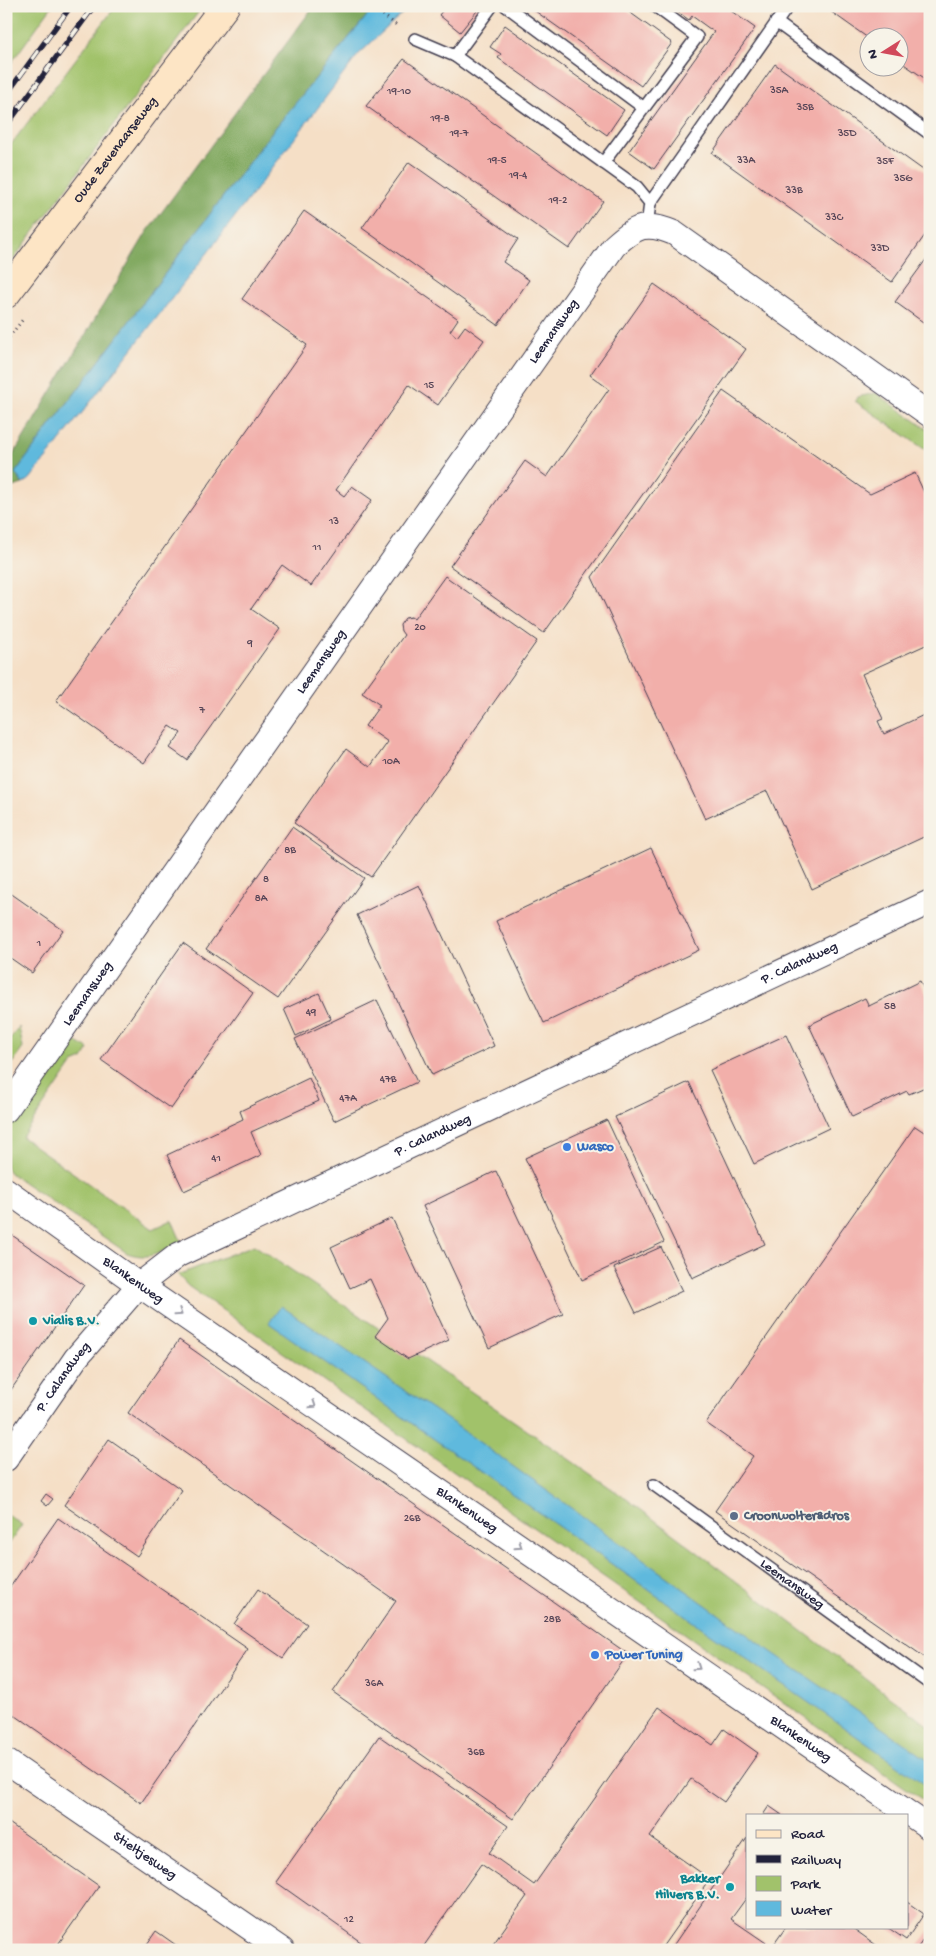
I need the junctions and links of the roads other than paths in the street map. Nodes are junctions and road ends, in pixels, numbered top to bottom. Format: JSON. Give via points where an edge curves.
{"nodes":[{"id":1,"x":225,"y":6,"type":"edge"},
{"id":2,"x":492,"y":6,"type":"edge"},
{"id":3,"x":506,"y":6,"type":"edge"},
{"id":4,"x":656,"y":6,"type":"edge"},
{"id":5,"x":784,"y":7,"type":"edge"},
{"id":6,"x":776,"y":22,"type":"junction"},
{"id":7,"x":415,"y":38,"type":"road end"},
{"id":8,"x":455,"y":56,"type":"junction"},
{"id":9,"x":644,"y":108,"type":"junction"},
{"id":10,"x":930,"y":134,"type":"edge"},
{"id":11,"x":603,"y":163,"type":"junction"},
{"id":12,"x":650,"y":203,"type":"junction"},
{"id":13,"x":647,"y":226,"type":"junction"},
{"id":14,"x":6,"y":294,"type":"edge"},
{"id":15,"x":930,"y":415,"type":"edge"},
{"id":16,"x":930,"y":902,"type":"edge"},
{"id":17,"x":6,"y":1110,"type":"edge"},
{"id":18,"x":6,"y":1190,"type":"edge"},
{"id":19,"x":139,"y":1285,"type":"junction"},
{"id":20,"x":6,"y":1459,"type":"edge"},
{"id":21,"x":654,"y":1485,"type":"dead end"},
{"id":22,"x":930,"y":1684,"type":"edge"},
{"id":23,"x":6,"y":1760,"type":"edge"},
{"id":24,"x":930,"y":1828,"type":"edge"},
{"id":25,"x":282,"y":1950,"type":"edge"}],
"edges":[{"from":1,"to":14,"type":"street","name":"Oude Zevenaarseweg"},
{"from":2,"to":8,"type":"lane"},
{"from":3,"to":9,"type":"lane"},
{"from":4,"to":9,"type":"lane","via":[[696,37]]},
{"from":5,"to":6,"type":"lane"},
{"from":6,"to":10,"type":"lane"},
{"from":6,"to":12,"type":"lane"},
{"from":7,"to":8,"type":"lane"},
{"from":8,"to":11,"type":"lane"},
{"from":9,"to":11,"type":"lane"},
{"from":11,"to":12,"type":"lane","via":[[637,187]]},
{"from":12,"to":13,"type":"lane"},
{"from":13,"to":15,"type":"street","via":[[658,226],[674,233]]},
{"from":13,"to":17,"type":"street","name":"Leemansweg","via":[[629,232],[614,246]]},
{"from":16,"to":19,"type":"street","name":"P. Calandweg","via":[[178,1255]]},
{"from":18,"to":19,"type":"street","name":"Blankenweg"},
{"from":19,"to":20,"type":"street","name":"P. Calandweg","via":[[76,1358]]},
{"from":19,"to":24,"type":"street","name":"Blankenweg","one_way":true},
{"from":21,"to":22,"type":"lane","name":"Leemansweg"},
{"from":23,"to":25,"type":"street","name":"Stieltjesweg"}]}
